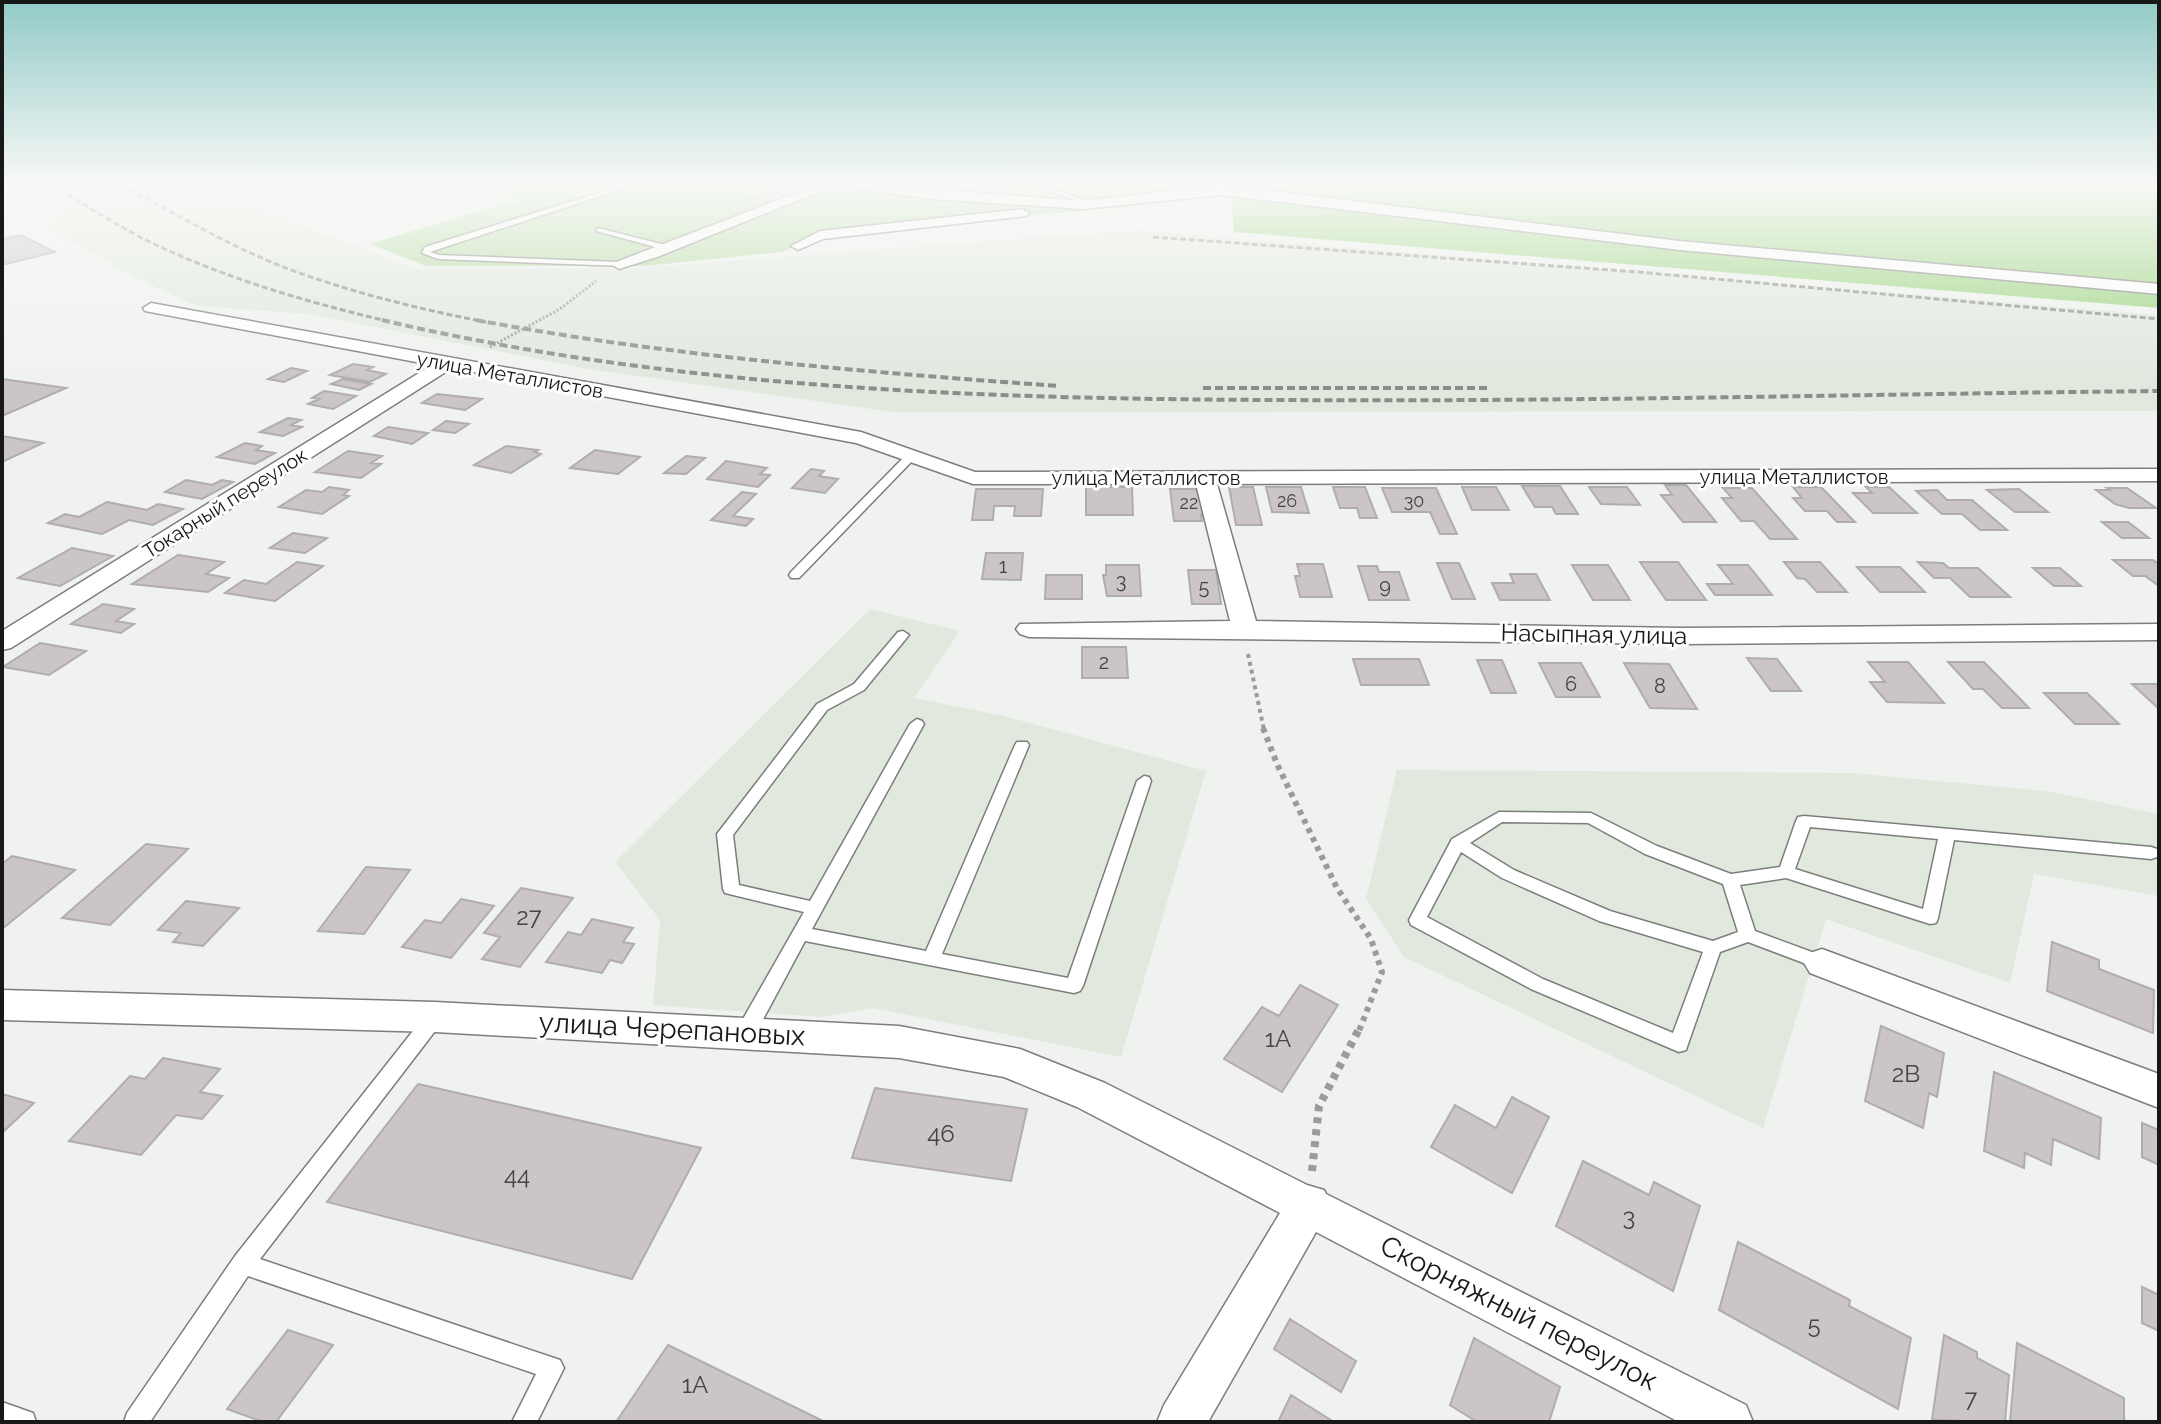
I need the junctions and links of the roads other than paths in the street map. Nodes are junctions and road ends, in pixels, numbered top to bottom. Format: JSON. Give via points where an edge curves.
{"nodes":[{"id":1,"x":427,"y":251,"type":"edge"},
{"id":2,"x":656,"y":251,"type":"edge"},
{"id":3,"x":1737,"y":251,"type":"edge"},
{"id":4,"x":619,"y":264,"type":"joint"},
{"id":5,"x":2159,"y":289,"type":"edge"},
{"id":6,"x":151,"y":308,"type":"dead end"},
{"id":7,"x":453,"y":364,"type":"junction"},
{"id":8,"x":911,"y":456,"type":"junction"},
{"id":9,"x":2159,"y":475,"type":"edge"},
{"id":10,"x":1205,"y":478,"type":"junction"},
{"id":11,"x":795,"y":575,"type":"dead end"},
{"id":12,"x":1029,"y":629,"type":"dead end"},
{"id":13,"x":1245,"y":629,"type":"junction"},
{"id":14,"x":2159,"y":632,"type":"edge"},
{"id":15,"x":903,"y":635,"type":"dead end"},
{"id":16,"x":2,"y":642,"type":"edge"},
{"id":17,"x":917,"y":724,"type":"dead end"},
{"id":18,"x":1022,"y":745,"type":"dead end"},
{"id":19,"x":1144,"y":781,"type":"dead end"},
{"id":20,"x":1947,"y":834,"type":"junction"},
{"id":21,"x":1458,"y":843,"type":"junction"},
{"id":22,"x":2151,"y":853,"type":"dead end"},
{"id":23,"x":1786,"y":872,"type":"junction"},
{"id":24,"x":1730,"y":880,"type":"junction"},
{"id":25,"x":816,"y":909,"type":"junction"},
{"id":26,"x":802,"y":934,"type":"junction"},
{"id":27,"x":1748,"y":935,"type":"junction"},
{"id":28,"x":1713,"y":948,"type":"junction"},
{"id":29,"x":931,"y":959,"type":"junction"},
{"id":30,"x":1822,"y":963,"type":"joint"},
{"id":31,"x":2,"y":1005,"type":"edge"},
{"id":32,"x":435,"y":1017,"type":"junction"},
{"id":33,"x":746,"y":1032,"type":"junction"},
{"id":34,"x":2159,"y":1091,"type":"edge"},
{"id":35,"x":1309,"y":1204,"type":"junction"},
{"id":36,"x":243,"y":1264,"type":"junction"},
{"id":37,"x":2,"y":1414,"type":"edge"},
{"id":38,"x":24,"y":1422,"type":"edge"},
{"id":39,"x":136,"y":1422,"type":"edge"},
{"id":40,"x":524,"y":1422,"type":"edge"},
{"id":41,"x":1181,"y":1422,"type":"edge"},
{"id":42,"x":1729,"y":1422,"type":"edge"}],
"edges":[{"from":1,"to":4,"type":"lane","via":[[438,257]]},
{"from":2,"to":4,"type":"street"},
{"from":3,"to":5,"type":"street"},
{"from":6,"to":7,"type":"street","name":"улица Металлистов"},
{"from":7,"to":8,"type":"street","name":"улица Металлистов","via":[[861,438]]},
{"from":7,"to":16,"type":"street","name":"Токарный переулок"},
{"from":8,"to":10,"type":"street","name":"улица Металлистов","via":[[973,478]]},
{"from":8,"to":11,"type":"lane"},
{"from":9,"to":10,"type":"street","name":"улица Металлистов"},
{"from":10,"to":13,"type":"street"},
{"from":12,"to":13,"type":"street","name":"Насыпная улица"},
{"from":13,"to":14,"type":"street","name":"Насыпная улица","via":[[1668,636]]},
{"from":15,"to":25,"type":"lane","via":[[859,687],[822,707],[725,834],[731,889]]},
{"from":17,"to":25,"type":"lane"},
{"from":18,"to":29,"type":"lane"},
{"from":19,"to":29,"type":"lane","via":[[1074,986]]},
{"from":20,"to":22,"type":"lane"},
{"from":20,"to":23,"type":"lane","via":[[1804,821]]},
{"from":20,"to":23,"type":"lane","via":[[1930,918]]},
{"from":21,"to":24,"type":"lane","via":[[1499,817],[1591,818],[1651,850]]},
{"from":21,"to":28,"type":"lane","via":[[1508,874],[1605,916]]},
{"from":21,"to":28,"type":"lane","via":[[1417,920],[1537,984],[1679,1044]]},
{"from":23,"to":24,"type":"lane"},
{"from":24,"to":27,"type":"lane"},
{"from":25,"to":26,"type":"lane"},
{"from":26,"to":29,"type":"lane"},
{"from":26,"to":33,"type":"lane"},
{"from":27,"to":28,"type":"lane"},
{"from":27,"to":30,"type":"lane"},
{"from":30,"to":34,"type":"street"},
{"from":31,"to":32,"type":"street","name":"улица Черепановых"},
{"from":32,"to":33,"type":"street","name":"улица Черепановых"},
{"from":32,"to":36,"type":"lane"},
{"from":33,"to":35,"type":"street","name":"улица Черепановых","via":[[899,1042],[1007,1061],[1091,1095]]},
{"from":35,"to":41,"type":"street"},
{"from":35,"to":42,"type":"street","name":"Скорняжный переулок"},
{"from":36,"to":39,"type":"lane"},
{"from":36,"to":40,"type":"lane","via":[[552,1368]]},
{"from":37,"to":38,"type":"lane"}]}
